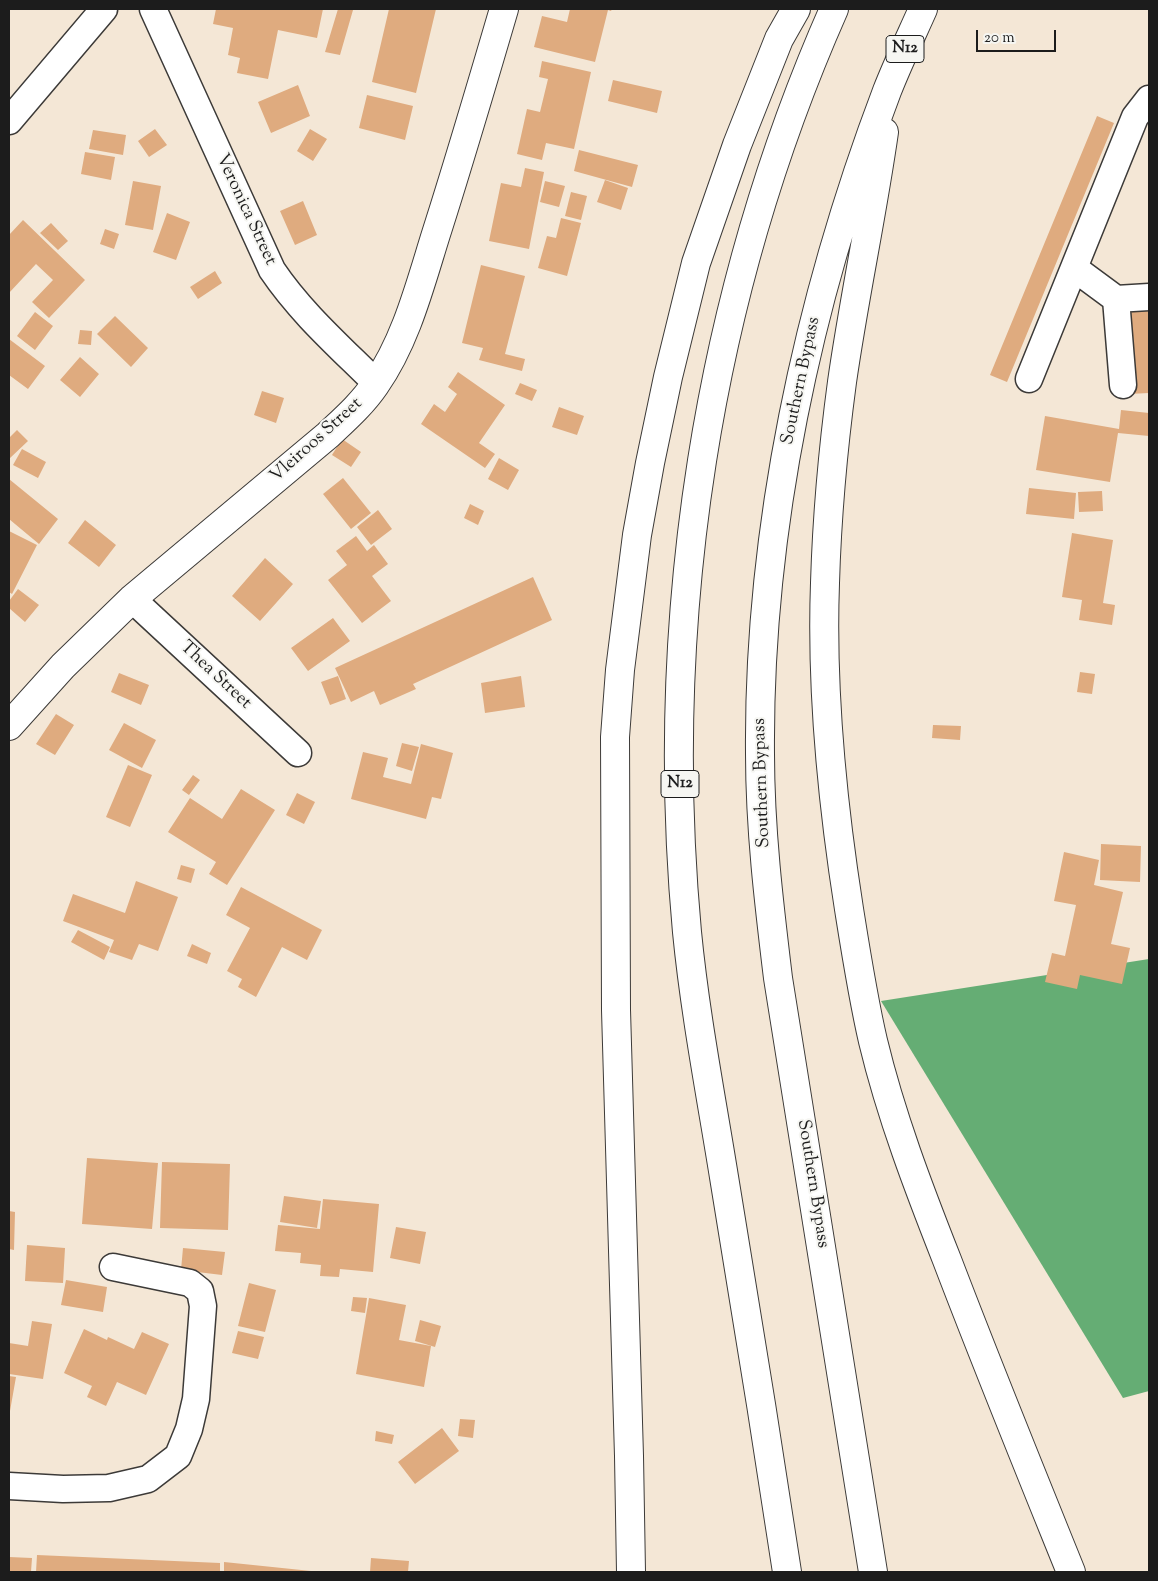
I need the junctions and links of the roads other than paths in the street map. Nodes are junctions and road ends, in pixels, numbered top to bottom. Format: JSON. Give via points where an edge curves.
{"nodes":[{"id":1,"x":104,"y":9,"type":"edge"},
{"id":2,"x":153,"y":9,"type":"edge"},
{"id":3,"x":504,"y":9,"type":"edge"},
{"id":4,"x":796,"y":9,"type":"edge"},
{"id":5,"x":834,"y":9,"type":"edge"},
{"id":6,"x":923,"y":9,"type":"edge"},
{"id":7,"x":888,"y":88,"type":"junction"},
{"id":8,"x":1149,"y":100,"type":"edge"},
{"id":9,"x":9,"y":121,"type":"edge"},
{"id":10,"x":1074,"y":268,"type":"junction"},
{"id":11,"x":1149,"y":297,"type":"edge"},
{"id":12,"x":1116,"y":299,"type":"junction"},
{"id":13,"x":1029,"y":379,"type":"dead end"},
{"id":14,"x":376,"y":384,"type":"junction"},
{"id":15,"x":1123,"y":384,"type":"dead end"},
{"id":16,"x":132,"y":599,"type":"junction"},
{"id":17,"x":9,"y":726,"type":"edge"},
{"id":18,"x":298,"y":753,"type":"dead end"},
{"id":19,"x":113,"y":1266,"type":"dead end"},
{"id":20,"x":9,"y":1486,"type":"edge"},
{"id":21,"x":631,"y":1572,"type":"edge"},
{"id":22,"x":787,"y":1572,"type":"edge"},
{"id":23,"x":873,"y":1572,"type":"edge"},
{"id":24,"x":1071,"y":1572,"type":"edge"}],
"edges":[{"from":1,"to":9,"type":"street"},
{"from":2,"to":14,"type":"street","name":"Veronica Street","via":[[272,270],[309,318]]},
{"from":3,"to":14,"type":"main road","name":"Vleiroos Street","via":[[422,277],[404,327]]},
{"from":4,"to":21,"type":"main road","via":[[779,40],[737,145],[696,263],[650,463],[637,535],[620,670],[616,737],[616,1000]]},
{"from":5,"to":22,"type":"main road","number":"N12","via":[[786,127],[750,241],[722,353],[700,473],[680,667],[680,796],[687,932]]},
{"from":6,"to":7,"type":"main road","name":"Southern Bypass","number":"N12"},
{"from":7,"to":23,"type":"main road","name":"Southern Bypass","number":"N12","via":[[830,261],[806,354],[780,490],[770,572],[761,669],[760,755],[767,888],[778,978]]},
{"from":7,"to":24,"type":"main road","via":[[878,173],[842,382],[830,490],[825,670],[830,762],[841,858],[860,976],[895,1117],[980,1347]]},
{"from":8,"to":10,"type":"street","via":[[1135,117]]},
{"from":10,"to":12,"type":"street"},
{"from":10,"to":13,"type":"street"},
{"from":11,"to":12,"type":"street"},
{"from":12,"to":15,"type":"street"},
{"from":14,"to":16,"type":"main road","name":"Vleiroos Street","via":[[328,434]]},
{"from":16,"to":17,"type":"main road","name":"Vleiroos Street","via":[[63,666]]},
{"from":16,"to":18,"type":"street","name":"Thea Street"},
{"from":19,"to":20,"type":"street","via":[[190,1283],[200,1291],[202,1306],[196,1399],[190,1429],[178,1456],[148,1479],[116,1486],[90,1490]]}]}
